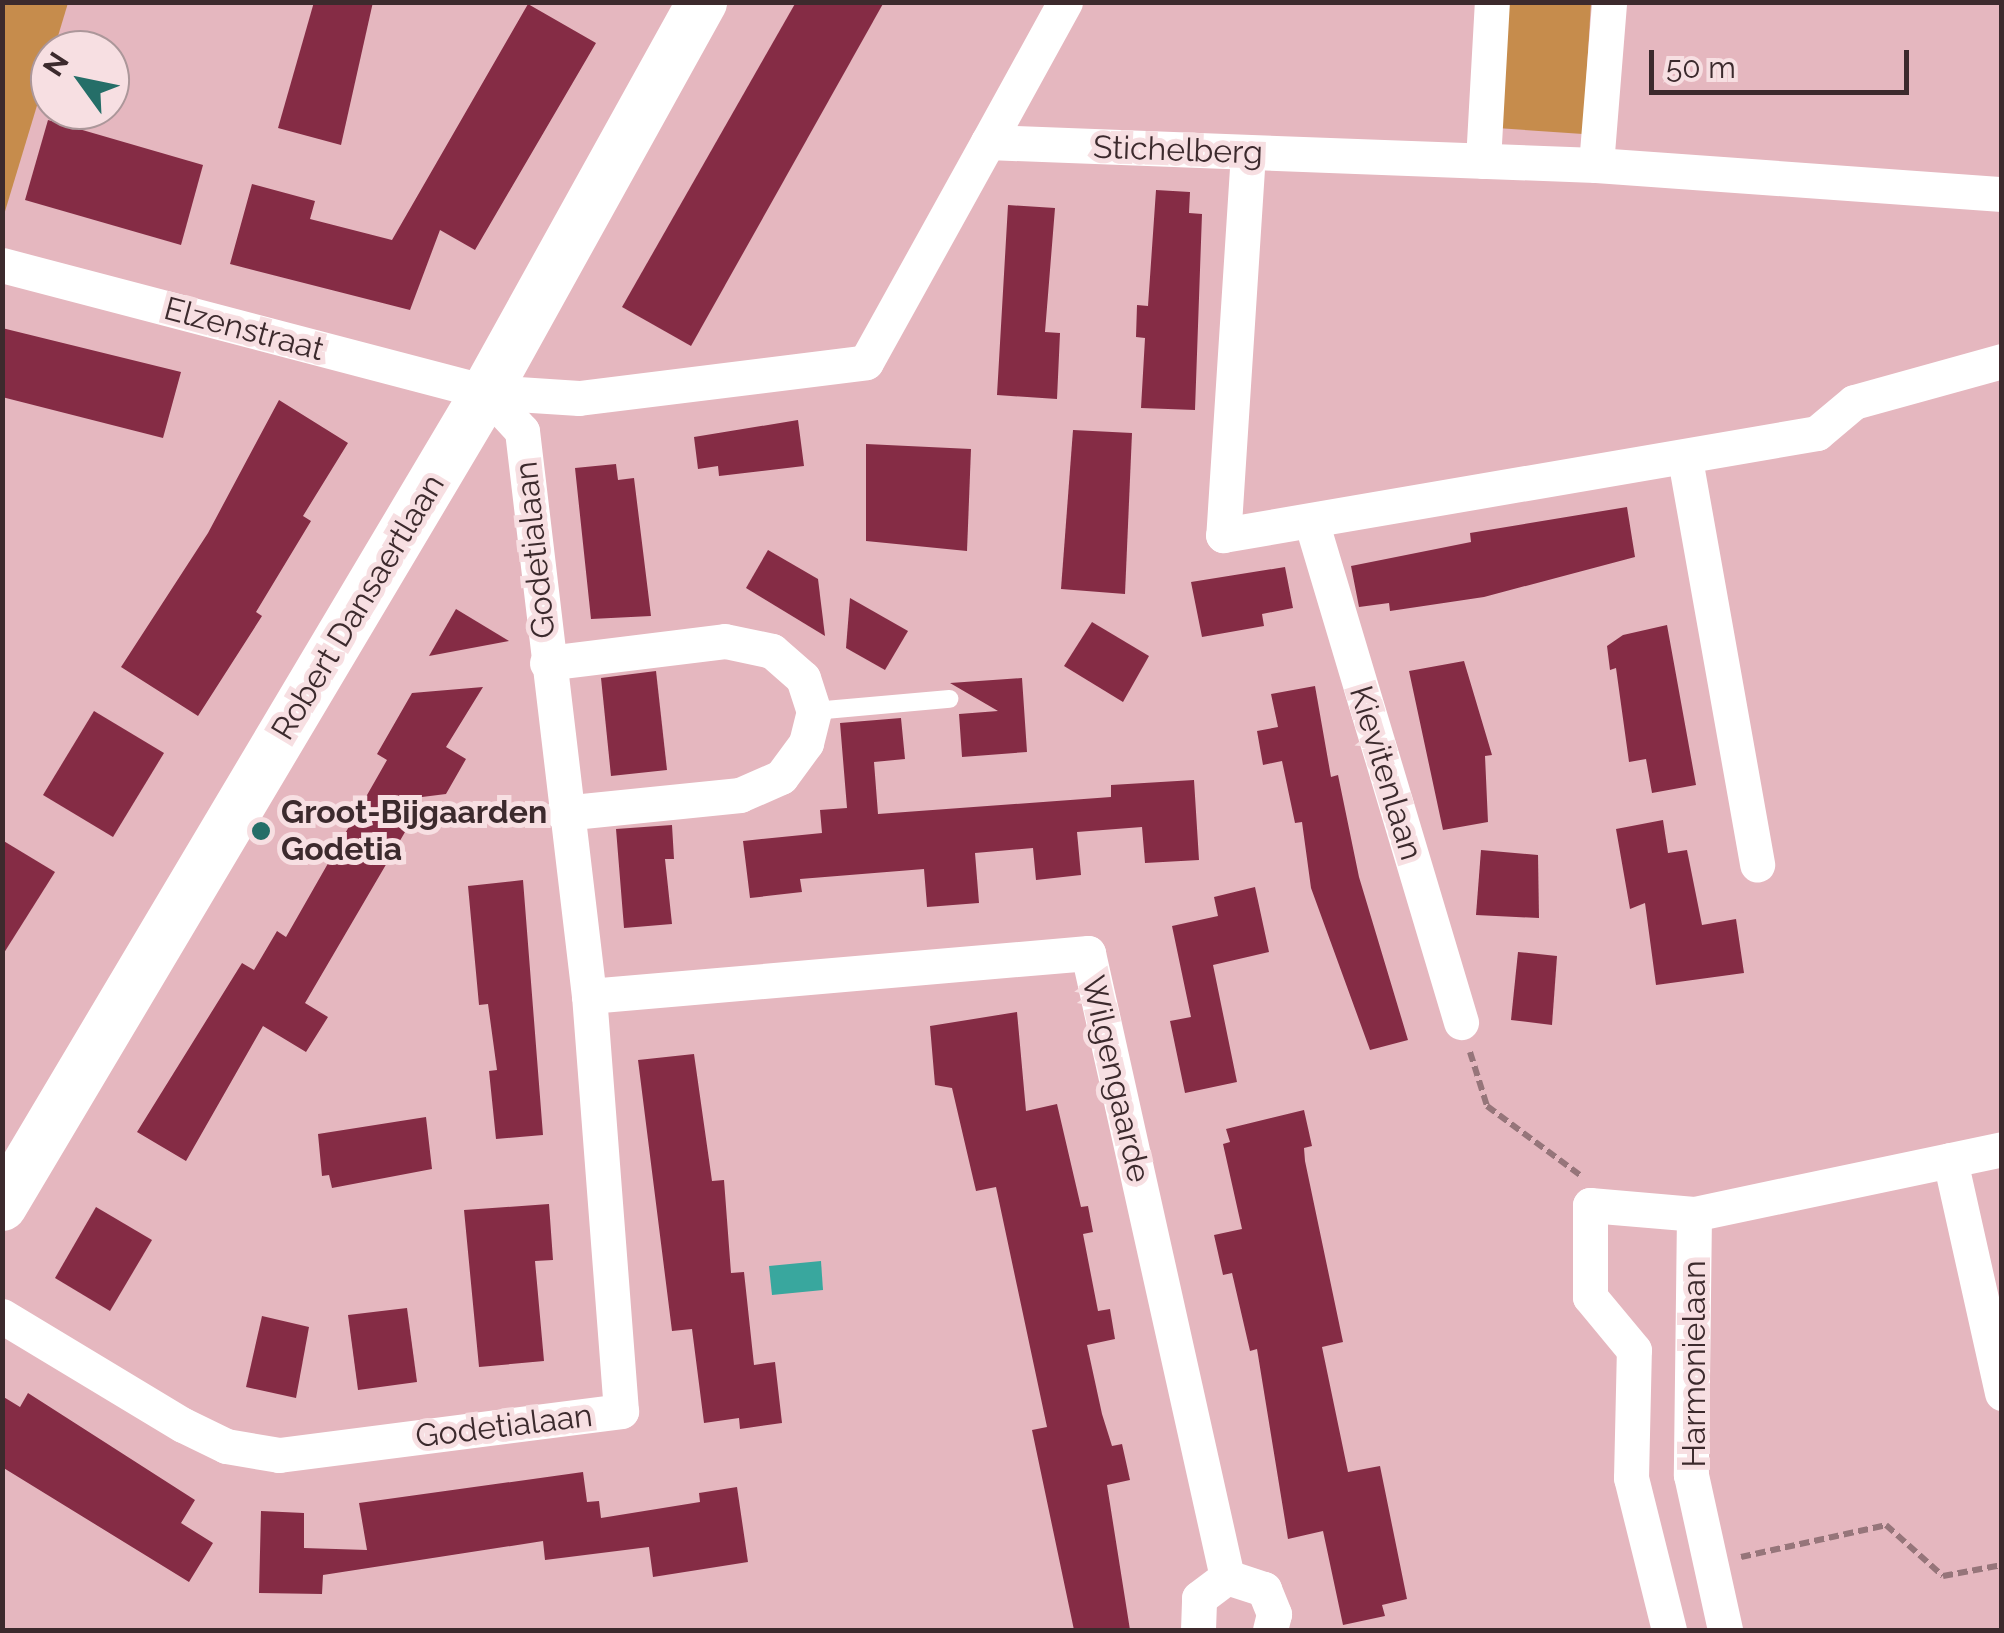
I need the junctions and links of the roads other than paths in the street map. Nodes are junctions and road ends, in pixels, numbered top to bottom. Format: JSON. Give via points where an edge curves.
{"nodes":[{"id":1,"x":702,"y":2,"type":"edge"},
{"id":2,"x":1065,"y":2,"type":"edge"},
{"id":3,"x":1492,"y":2,"type":"edge"},
{"id":4,"x":1608,"y":2,"type":"edge"},
{"id":5,"x":988,"y":142,"type":"junction"},
{"id":6,"x":1248,"y":153,"type":"junction"},
{"id":7,"x":1483,"y":161,"type":"junction"},
{"id":8,"x":1596,"y":166,"type":"junction"},
{"id":9,"x":2002,"y":194,"type":"edge"},
{"id":10,"x":2,"y":265,"type":"edge"},
{"id":11,"x":2002,"y":361,"type":"edge"},
{"id":12,"x":486,"y":392,"type":"junction"},
{"id":13,"x":1686,"y":460,"type":"junction"},
{"id":14,"x":1312,"y":524,"type":"junction"},
{"id":15,"x":547,"y":663,"type":"junction"},
{"id":16,"x":949,"y":699,"type":"dead end"},
{"id":17,"x":814,"y":711,"type":"junction"},
{"id":18,"x":564,"y":813,"type":"junction"},
{"id":19,"x":1756,"y":865,"type":"dead end"},
{"id":20,"x":589,"y":996,"type":"junction"},
{"id":21,"x":1461,"y":1022,"type":"road end"},
{"id":22,"x":2002,"y":1148,"type":"edge"},
{"id":23,"x":1950,"y":1160,"type":"junction"},
{"id":24,"x":2,"y":1206,"type":"edge"},
{"id":25,"x":1694,"y":1214,"type":"junction"},
{"id":26,"x":2,"y":1316,"type":"edge"},
{"id":27,"x":2002,"y":1393,"type":"edge"},
{"id":28,"x":1227,"y":1576,"type":"junction"},
{"id":29,"x":1198,"y":1630,"type":"edge"},
{"id":30,"x":1270,"y":1630,"type":"edge"},
{"id":31,"x":1669,"y":1630,"type":"edge"},
{"id":32,"x":1726,"y":1630,"type":"edge"}],
"edges":[{"from":1,"to":12,"type":"street","name":"Robert Dansaertlaan"},
{"from":2,"to":5,"type":"street"},
{"from":3,"to":7,"type":"street"},
{"from":4,"to":8,"type":"street"},
{"from":5,"to":6,"type":"street","name":"Stichelberg"},
{"from":5,"to":12,"type":"street","via":[[866,362],[579,398]]},
{"from":6,"to":7,"type":"street","name":"Stichelberg"},
{"from":6,"to":14,"type":"street","via":[[1223,536]]},
{"from":7,"to":8,"type":"street","name":"Stichelberg"},
{"from":8,"to":9,"type":"street","name":"Stichelberg"},
{"from":10,"to":12,"type":"street","name":"Elzenstraat"},
{"from":11,"to":13,"type":"street","via":[[1854,402],[1817,433]]},
{"from":12,"to":15,"type":"street","name":"Godetialaan","via":[[522,431]]},
{"from":12,"to":24,"type":"street","name":"Robert Dansaertlaan"},
{"from":13,"to":14,"type":"street"},
{"from":13,"to":19,"type":"street"},
{"from":14,"to":21,"type":"street","name":"Kievitenlaan"},
{"from":15,"to":17,"type":"street","name":"Godetialaan","via":[[725,641],[772,651],[803,678]]},
{"from":15,"to":18,"type":"street","name":"Godetialaan"},
{"from":16,"to":17,"type":"lane"},
{"from":17,"to":18,"type":"street","via":[[806,743],[782,777],[740,795]]},
{"from":18,"to":20,"type":"street","name":"Godetialaan"},
{"from":20,"to":26,"type":"street","name":"Godetialaan","via":[[621,1411],[279,1454],[226,1446]]},
{"from":20,"to":28,"type":"street","name":"Wilgengaarde","via":[[1088,953]]},
{"from":22,"to":23,"type":"street","name":"Harmonielaan"},
{"from":23,"to":25,"type":"street","name":"Harmonielaan"},
{"from":23,"to":27,"type":"street"},
{"from":25,"to":31,"type":"street","name":"Harmonielaan","via":[[1590,1205],[1590,1297],[1634,1350],[1631,1478]]},
{"from":25,"to":32,"type":"street","name":"Harmonielaan","via":[[1691,1476]]},
{"from":28,"to":29,"type":"street","via":[[1199,1598]]},
{"from":28,"to":30,"type":"street","via":[[1264,1590],[1274,1614]]}]}
